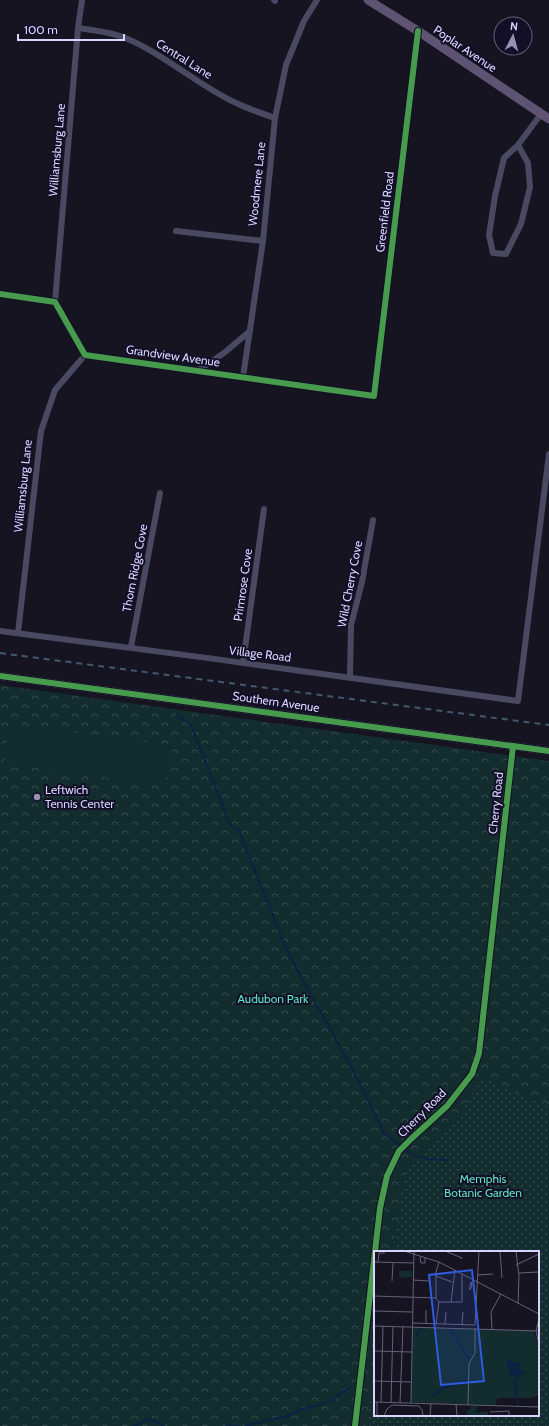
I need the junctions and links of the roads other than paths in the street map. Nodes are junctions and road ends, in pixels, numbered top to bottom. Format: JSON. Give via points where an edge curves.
{"nodes":[{"id":1,"x":82,"y":0,"type":"edge"},
{"id":2,"x":317,"y":0,"type":"edge"},
{"id":3,"x":368,"y":0,"type":"edge"},
{"id":4,"x":78,"y":28,"type":"junction"},
{"id":5,"x":418,"y":32,"type":"junction"},
{"id":6,"x":541,"y":114,"type":"junction"},
{"id":7,"x":275,"y":118,"type":"junction"},
{"id":8,"x":549,"y":119,"type":"edge"},
{"id":9,"x":518,"y":145,"type":"junction"},
{"id":10,"x":176,"y":231,"type":"dead end"},
{"id":11,"x":263,"y":241,"type":"junction"},
{"id":12,"x":0,"y":294,"type":"edge"},
{"id":13,"x":55,"y":302,"type":"junction"},
{"id":14,"x":250,"y":331,"type":"junction"},
{"id":15,"x":85,"y":355,"type":"junction"},
{"id":16,"x":197,"y":371,"type":"junction"},
{"id":17,"x":243,"y":377,"type":"junction"},
{"id":18,"x":374,"y":396,"type":"joint"},
{"id":19,"x":549,"y":454,"type":"edge"},
{"id":20,"x":160,"y":493,"type":"dead end"},
{"id":21,"x":264,"y":509,"type":"dead end"},
{"id":22,"x":373,"y":520,"type":"dead end"},
{"id":23,"x":0,"y":631,"type":"edge"},
{"id":24,"x":18,"y":633,"type":"junction"},
{"id":25,"x":131,"y":647,"type":"junction"},
{"id":26,"x":243,"y":663,"type":"junction"},
{"id":27,"x":0,"y":676,"type":"edge"},
{"id":28,"x":350,"y":676,"type":"junction"},
{"id":29,"x":513,"y":746,"type":"junction"},
{"id":30,"x":549,"y":751,"type":"edge"},
{"id":31,"x":375,"y":1251,"type":"edge"},
{"id":32,"x":374,"y":1260,"type":"edge"},
{"id":33,"x":355,"y":1426,"type":"edge"}],
"edges":[{"from":1,"to":4,"type":"street","name":"Williamsburg Lane"},
{"from":2,"to":7,"type":"street","name":"Woodmere Lane","via":[[304,21],[286,65]]},
{"from":3,"to":5,"type":"main road","name":"Poplar Avenue"},
{"from":4,"to":7,"type":"street","name":"Central Lane","via":[[123,37],[156,54],[218,94],[243,107]]},
{"from":4,"to":13,"type":"street","name":"Williamsburg Lane"},
{"from":5,"to":6,"type":"main road","name":"Poplar Avenue"},
{"from":5,"to":18,"type":"street","name":"Greenfield Road"},
{"from":6,"to":8,"type":"main road","name":"Poplar Avenue"},
{"from":6,"to":9,"type":"street"},
{"from":7,"to":11,"type":"street","name":"Woodmere Lane"},
{"from":9,"to":9,"type":"street","via":[[504,158],[495,196],[489,235],[493,254],[506,254],[521,224],[530,187],[528,163]]},
{"from":10,"to":11,"type":"street"},
{"from":11,"to":14,"type":"street","name":"Woodmere Lane"},
{"from":12,"to":13,"type":"street"},
{"from":13,"to":15,"type":"street"},
{"from":14,"to":16,"type":"street"},
{"from":14,"to":17,"type":"street","name":"Woodmere Lane"},
{"from":15,"to":16,"type":"street","name":"Grandview Avenue"},
{"from":15,"to":24,"type":"street","name":"Williamsburg Lane","via":[[54,390],[41,431]]},
{"from":16,"to":17,"type":"street","name":"Grandview Avenue"},
{"from":17,"to":18,"type":"street","name":"Grandview Avenue"},
{"from":19,"to":28,"type":"street","name":"Village Road","via":[[518,701]]},
{"from":20,"to":25,"type":"street","name":"Thorn Ridge Cove"},
{"from":21,"to":26,"type":"street","name":"Primrose Cove"},
{"from":22,"to":28,"type":"street","name":"Wild Cherry Cove","via":[[351,625]]},
{"from":23,"to":24,"type":"street","name":"Village Road"},
{"from":24,"to":25,"type":"street","name":"Village Road"},
{"from":25,"to":26,"type":"street","name":"Village Road"},
{"from":26,"to":28,"type":"street","name":"Village Road"},
{"from":27,"to":29,"type":"street","name":"Southern Avenue"},
{"from":29,"to":30,"type":"street","name":"Southern Avenue"},
{"from":29,"to":31,"type":"street","name":"Cherry Road","via":[[479,1053],[472,1074],[447,1106],[399,1151],[387,1176]]},
{"from":32,"to":33,"type":"street","name":"Cherry Road"}]}
